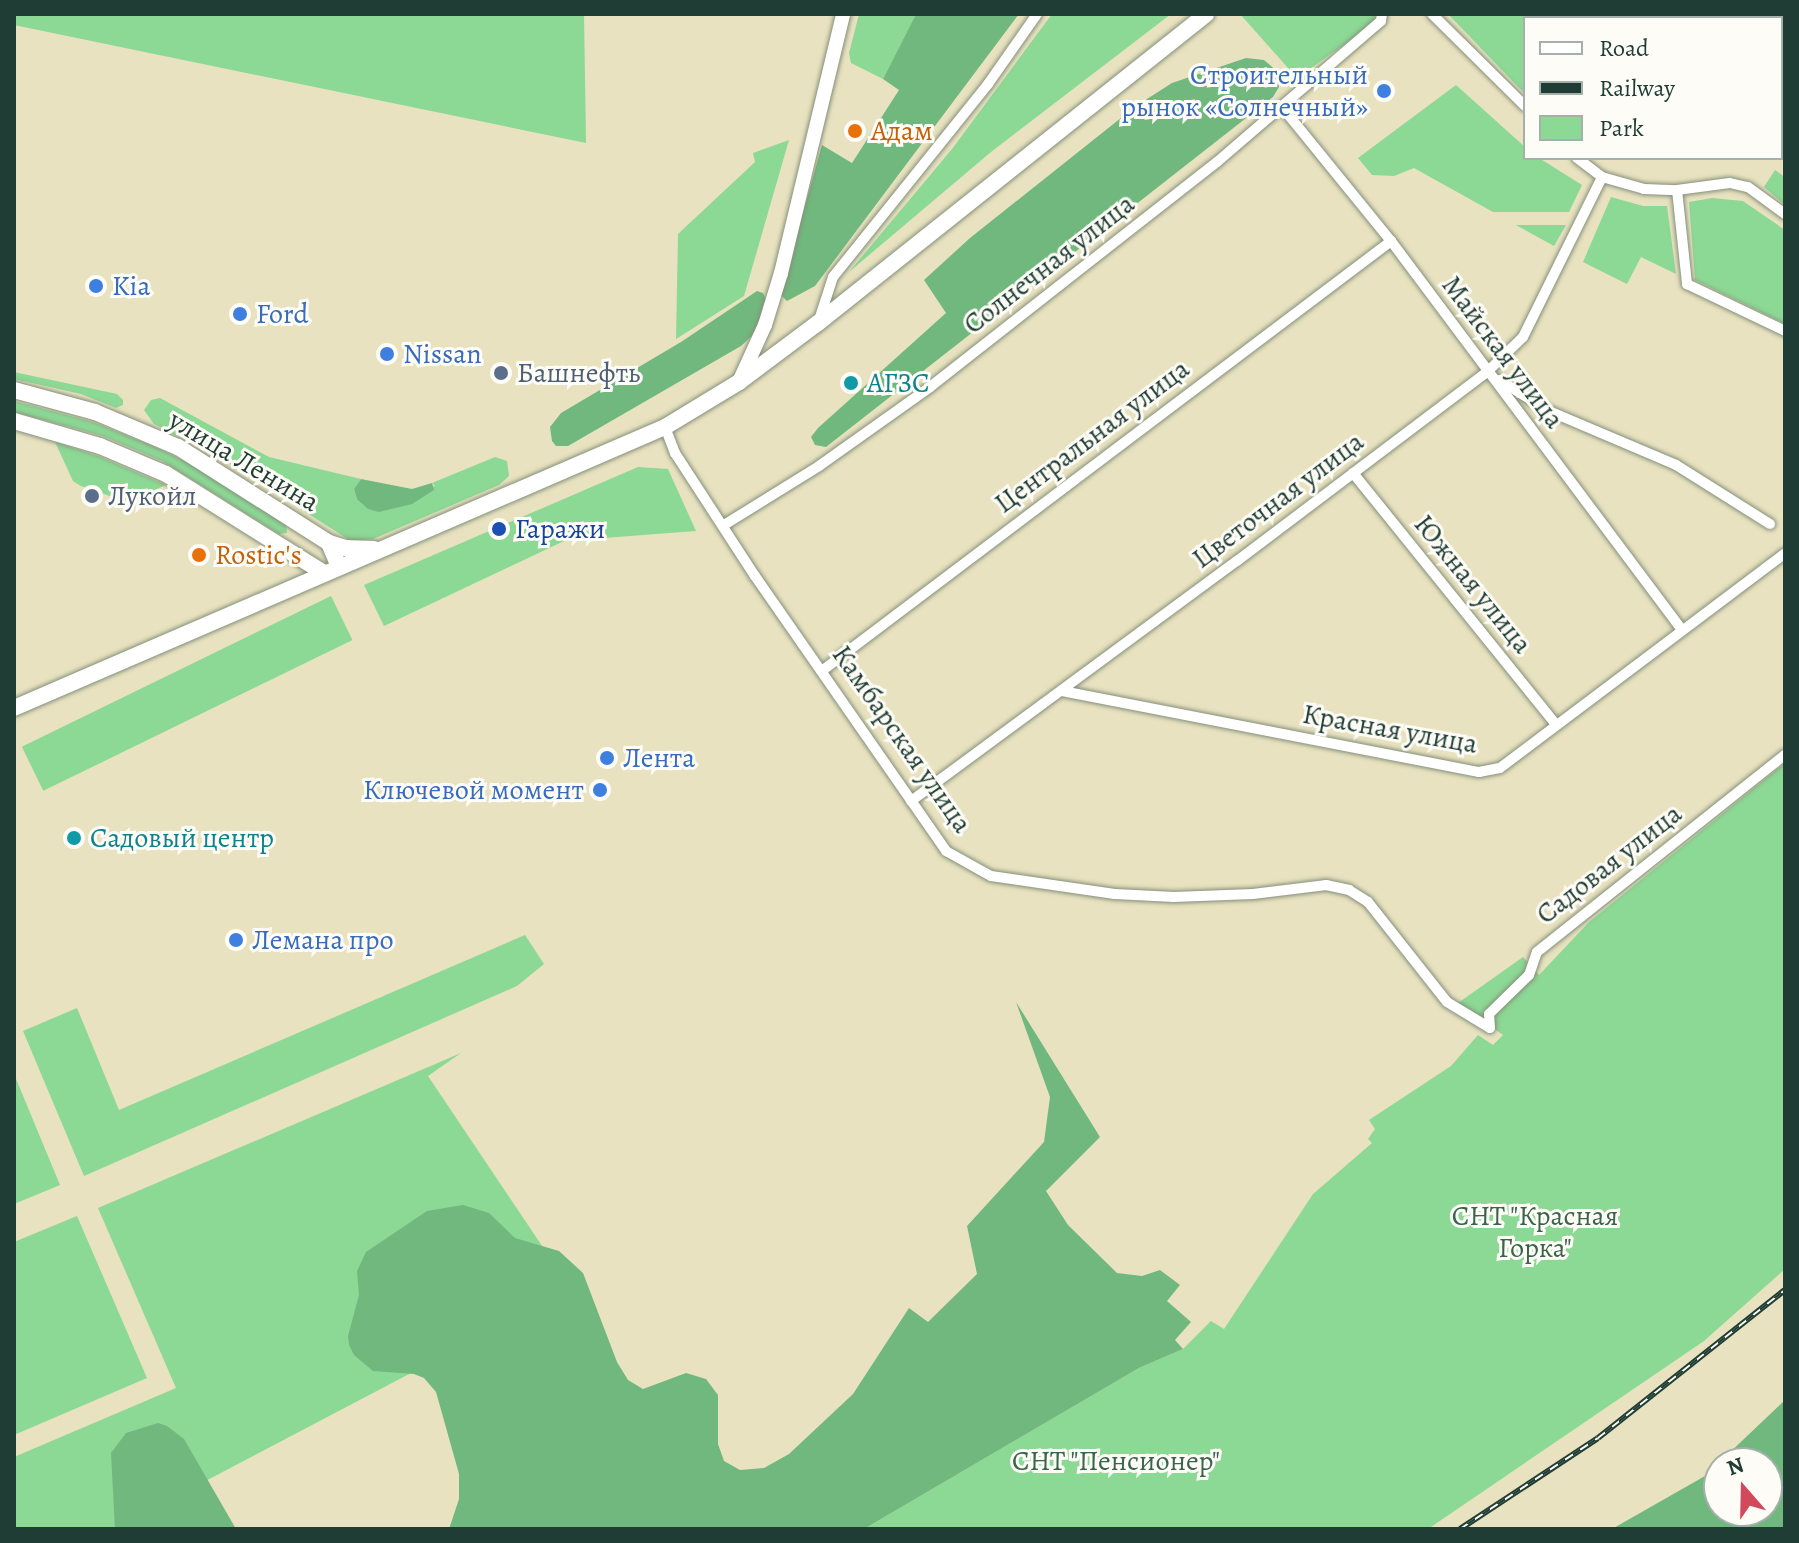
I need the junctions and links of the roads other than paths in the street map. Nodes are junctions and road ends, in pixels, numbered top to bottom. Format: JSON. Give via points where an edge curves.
{"nodes":[{"id":1,"x":843,"y":14,"type":"edge"},
{"id":2,"x":1037,"y":14,"type":"edge"},
{"id":3,"x":1206,"y":14,"type":"edge"},
{"id":4,"x":1382,"y":14,"type":"edge"},
{"id":5,"x":1432,"y":14,"type":"edge"},
{"id":6,"x":1523,"y":104,"type":"edge"},
{"id":7,"x":1282,"y":107,"type":"junction"},
{"id":8,"x":1580,"y":160,"type":"edge"},
{"id":9,"x":1602,"y":177,"type":"junction"},
{"id":10,"x":1677,"y":190,"type":"junction"},
{"id":11,"x":1785,"y":214,"type":"edge"},
{"id":12,"x":1391,"y":241,"type":"junction"},
{"id":13,"x":818,"y":323,"type":"junction"},
{"id":14,"x":1785,"y":331,"type":"edge"},
{"id":15,"x":1487,"y":372,"type":"junction"},
{"id":16,"x":739,"y":382,"type":"junction"},
{"id":17,"x":14,"y":390,"type":"edge"},
{"id":18,"x":14,"y":421,"type":"edge"},
{"id":19,"x":665,"y":427,"type":"junction"},
{"id":20,"x":1353,"y":473,"type":"junction"},
{"id":21,"x":1770,"y":524,"type":"dead end"},
{"id":22,"x":724,"y":525,"type":"junction"},
{"id":23,"x":329,"y":543,"type":"junction"},
{"id":24,"x":382,"y":548,"type":"junction"},
{"id":25,"x":1785,"y":553,"type":"edge"},
{"id":26,"x":332,"y":570,"type":"junction"},
{"id":27,"x":1681,"y":629,"type":"junction"},
{"id":28,"x":823,"y":670,"type":"junction"},
{"id":29,"x":1062,"y":691,"type":"junction"},
{"id":30,"x":14,"y":708,"type":"edge"},
{"id":31,"x":1556,"y":725,"type":"junction"},
{"id":32,"x":1785,"y":755,"type":"edge"},
{"id":33,"x":911,"y":801,"type":"junction"},
{"id":34,"x":1490,"y":1028,"type":"joint"}],
"edges":[{"from":1,"to":16,"type":"street","via":[[781,273]]},
{"from":2,"to":13,"type":"street","via":[[988,84],[833,277]]},
{"from":3,"to":13,"type":"main road"},
{"from":4,"to":7,"type":"street","name":"Солнечная улица","via":[[1381,21]]},
{"from":5,"to":6,"type":"street"},
{"from":7,"to":12,"type":"street","name":"Майская улица"},
{"from":7,"to":22,"type":"street","name":"Солнечная улица","via":[[930,387]]},
{"from":8,"to":9,"type":"street"},
{"from":9,"to":10,"type":"street","via":[[1627,186]]},
{"from":9,"to":15,"type":"street","name":"Цветочная улица","via":[[1523,337]]},
{"from":10,"to":11,"type":"street","via":[[1706,183],[1748,187]]},
{"from":10,"to":14,"type":"street","via":[[1687,284]]},
{"from":12,"to":15,"type":"street","name":"Майская улица"},
{"from":12,"to":28,"type":"street","name":"Центральная улица"},
{"from":13,"to":16,"type":"main road"},
{"from":15,"to":20,"type":"street","name":"Цветочная улица"},
{"from":15,"to":21,"type":"street","via":[[1549,411],[1676,465]]},
{"from":15,"to":27,"type":"street","name":"Майская улица"},
{"from":16,"to":19,"type":"main road"},
{"from":17,"to":23,"type":"main road","name":"улица Ленина","via":[[95,412],[178,447]]},
{"from":18,"to":26,"type":"main road","name":"улица Ленина","via":[[100,446],[166,474]]},
{"from":19,"to":22,"type":"street","name":"Камбарская улица","via":[[675,453]]},
{"from":19,"to":24,"type":"main road"},
{"from":20,"to":29,"type":"street","name":"Цветочная улица"},
{"from":20,"to":31,"type":"street","name":"Южная улица"},
{"from":22,"to":28,"type":"street","name":"Камбарская улица"},
{"from":23,"to":24,"type":"main road","via":[[359,550]]},
{"from":23,"to":26,"type":"main road","name":"улица Ленина"},
{"from":24,"to":26,"type":"main road"},
{"from":25,"to":27,"type":"street","name":"Красная улица"},
{"from":26,"to":30,"type":"main road"},
{"from":27,"to":31,"type":"street","name":"Красная улица"},
{"from":28,"to":33,"type":"street","name":"Камбарская улица"},
{"from":29,"to":31,"type":"street","name":"Красная улица","via":[[1479,772],[1500,768]]},
{"from":29,"to":33,"type":"street","name":"Цветочная улица"},
{"from":32,"to":34,"type":"street","name":"Садовая улица","via":[[1537,952],[1529,975],[1489,1014]]},
{"from":33,"to":34,"type":"street","name":"Камбарская улица","via":[[946,851],[991,876],[1174,897],[1326,885],[1349,890],[1368,902],[1447,1002]]}]}
